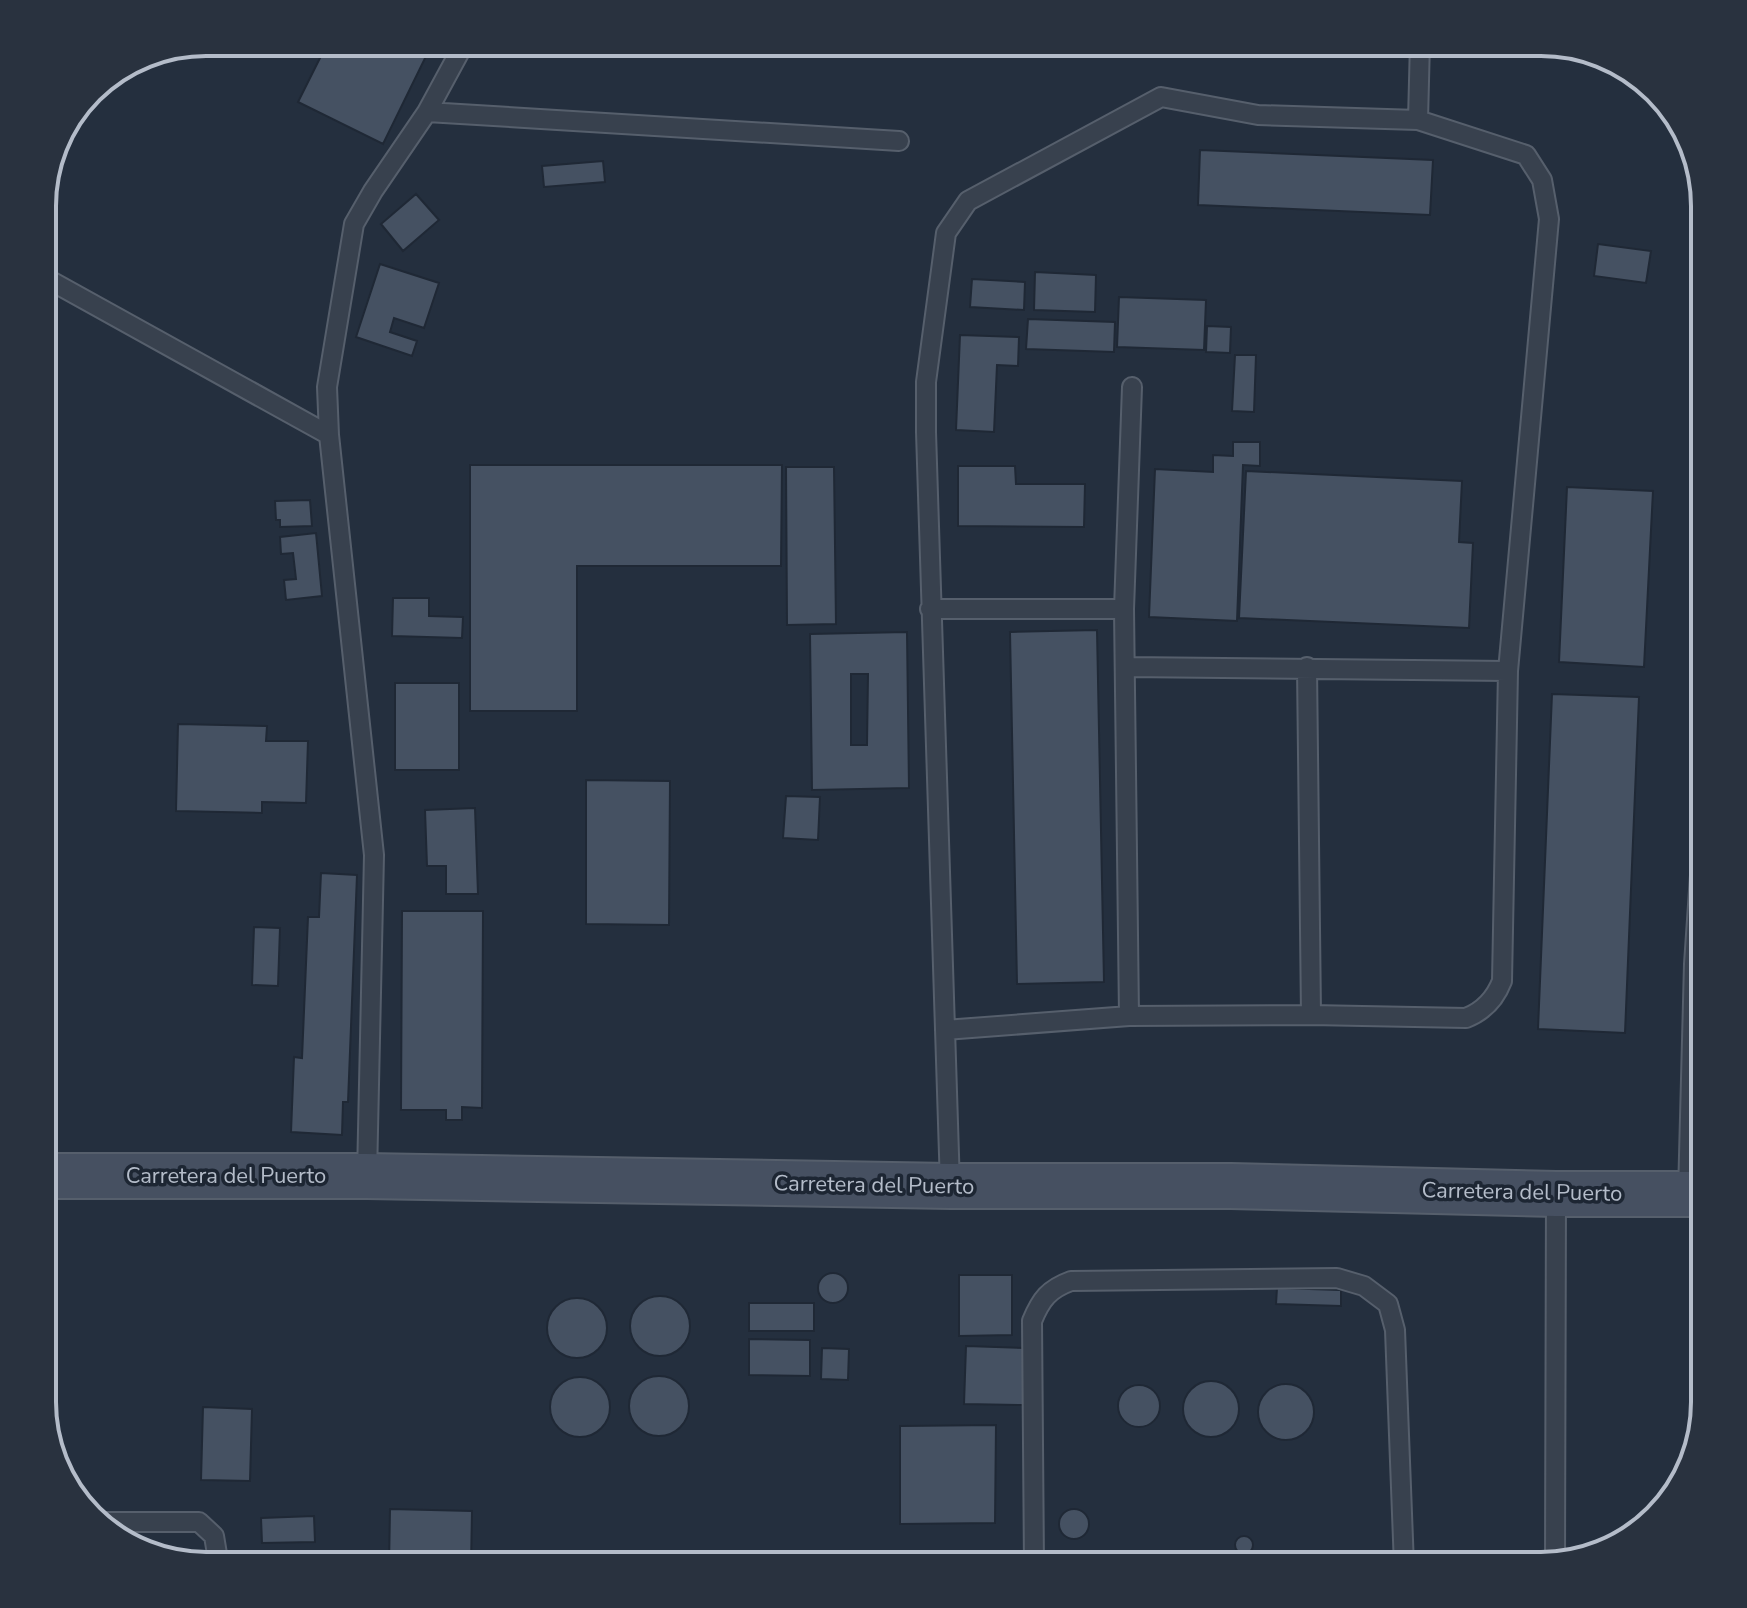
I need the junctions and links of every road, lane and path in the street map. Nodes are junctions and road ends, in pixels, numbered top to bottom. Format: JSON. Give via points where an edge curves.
{"nodes":[{"id":1,"x":457,"y":56,"type":"edge"},
{"id":2,"x":1420,"y":56,"type":"edge"},
{"id":3,"x":427,"y":112,"type":"junction"},
{"id":4,"x":1418,"y":120,"type":"junction"},
{"id":5,"x":899,"y":141,"type":"dead end"},
{"id":6,"x":56,"y":284,"type":"edge"},
{"id":7,"x":1132,"y":387,"type":"dead end"},
{"id":8,"x":329,"y":435,"type":"junction"},
{"id":9,"x":930,"y":609,"type":"junction"},
{"id":10,"x":1124,"y":609,"type":"junction"},
{"id":11,"x":1127,"y":667,"type":"junction"},
{"id":12,"x":1307,"y":667,"type":"junction"},
{"id":13,"x":1508,"y":671,"type":"junction"},
{"id":14,"x":1311,"y":1015,"type":"junction"},
{"id":15,"x":1129,"y":1016,"type":"junction"},
{"id":16,"x":945,"y":1030,"type":"junction"},
{"id":17,"x":56,"y":1176,"type":"edge"},
{"id":18,"x":367,"y":1176,"type":"junction"},
{"id":19,"x":950,"y":1186,"type":"junction"},
{"id":20,"x":1556,"y":1194,"type":"junction"},
{"id":21,"x":1691,"y":1194,"type":"edge"},
{"id":22,"x":116,"y":1522,"type":"edge"},
{"id":23,"x":1555,"y":1551,"type":"edge"},
{"id":24,"x":217,"y":1552,"type":"edge"},
{"id":25,"x":1034,"y":1552,"type":"edge"},
{"id":26,"x":1403,"y":1552,"type":"edge"}],
"edges":[{"from":1,"to":3,"type":"lane"},
{"from":2,"to":4,"type":"lane"},
{"from":3,"to":5,"type":"lane"},
{"from":3,"to":8,"type":"lane","via":[[354,224],[327,387]]},
{"from":4,"to":9,"type":"lane","via":[[1258,115],[1161,97],[968,201],[946,233],[926,382]]},
{"from":4,"to":13,"type":"lane","via":[[1526,155],[1542,180],[1549,219]]},
{"from":6,"to":8,"type":"lane"},
{"from":7,"to":10,"type":"lane"},
{"from":8,"to":18,"type":"lane","via":[[374,855]]},
{"from":9,"to":10,"type":"lane"},
{"from":9,"to":16,"type":"lane"},
{"from":10,"to":11,"type":"lane"},
{"from":11,"to":12,"type":"lane"},
{"from":11,"to":15,"type":"lane"},
{"from":12,"to":13,"type":"lane"},
{"from":12,"to":14,"type":"lane"},
{"from":13,"to":14,"type":"lane","via":[[1502,981],[1497,994],[1480,1013],[1466,1018]]},
{"from":14,"to":15,"type":"lane"},
{"from":15,"to":16,"type":"lane"},
{"from":16,"to":19,"type":"lane"},
{"from":17,"to":18,"type":"main road","name":"Carretera del Puerto"},
{"from":18,"to":19,"type":"main road","name":"Carretera del Puerto"},
{"from":19,"to":20,"type":"main road","name":"Carretera del Puerto"},
{"from":20,"to":21,"type":"main road","name":"Carretera del Puerto"},
{"from":20,"to":23,"type":"lane"},
{"from":22,"to":24,"type":"lane","via":[[199,1522],[214,1536]]},
{"from":25,"to":26,"type":"lane","via":[[1032,1321],[1052,1288],[1071,1281],[1337,1278],[1364,1286],[1388,1304],[1395,1330]]}]}
